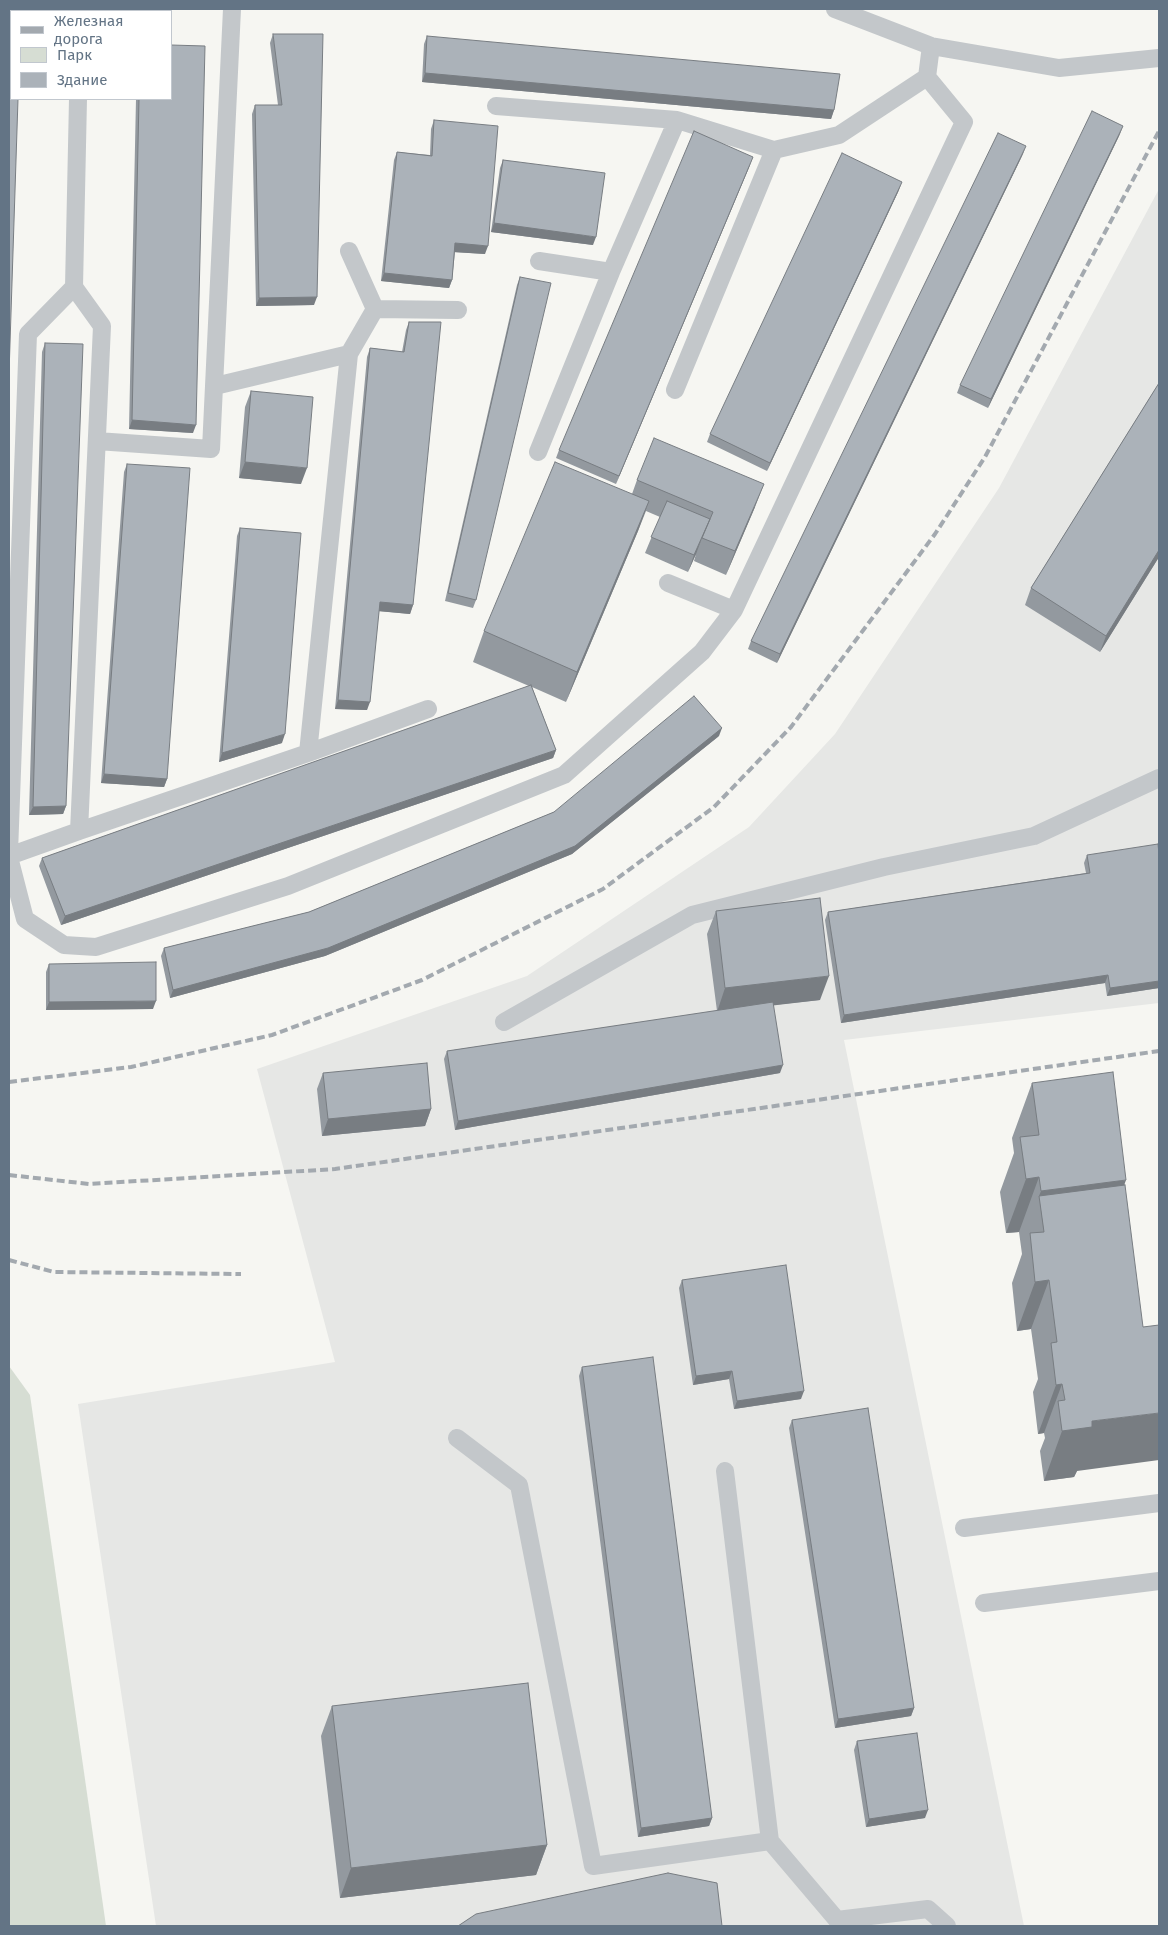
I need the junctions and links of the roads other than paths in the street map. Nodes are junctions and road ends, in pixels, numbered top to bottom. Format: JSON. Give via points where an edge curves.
{"nodes":[{"id":1,"x":232,"y":9,"type":"edge"},
{"id":2,"x":843,"y":10,"type":"edge"},
{"id":3,"x":931,"y":46,"type":"junction"},
{"id":4,"x":1159,"y":58,"type":"edge"},
{"id":5,"x":927,"y":77,"type":"junction"},
{"id":6,"x":78,"y":100,"type":"edge"},
{"id":7,"x":496,"y":106,"type":"dead end"},
{"id":8,"x":677,"y":120,"type":"junction"},
{"id":9,"x":774,"y":150,"type":"junction"},
{"id":10,"x":349,"y":251,"type":"dead end"},
{"id":11,"x":539,"y":262,"type":"dead end"},
{"id":12,"x":611,"y":272,"type":"junction"},
{"id":13,"x":74,"y":287,"type":"junction"},
{"id":14,"x":375,"y":309,"type":"junction"},
{"id":15,"x":458,"y":310,"type":"dead end"},
{"id":16,"x":349,"y":354,"type":"junction"},
{"id":17,"x":215,"y":386,"type":"junction"},
{"id":18,"x":675,"y":390,"type":"dead end"},
{"id":19,"x":97,"y":441,"type":"junction"},
{"id":20,"x":538,"y":452,"type":"dead end"},
{"id":21,"x":668,"y":582,"type":"dead end"},
{"id":22,"x":734,"y":610,"type":"junction"},
{"id":23,"x":428,"y":709,"type":"dead end"},
{"id":24,"x":308,"y":753,"type":"junction"},
{"id":25,"x":1159,"y":778,"type":"edge"},
{"id":26,"x":79,"y":832,"type":"junction"},
{"id":27,"x":9,"y":855,"type":"edge"},
{"id":28,"x":504,"y":1022,"type":"dead end"},
{"id":29,"x":457,"y":1438,"type":"dead end"},
{"id":30,"x":725,"y":1471,"type":"dead end"},
{"id":31,"x":1159,"y":1503,"type":"edge"},
{"id":32,"x":964,"y":1528,"type":"dead end"},
{"id":33,"x":1159,"y":1581,"type":"edge"},
{"id":34,"x":984,"y":1603,"type":"dead end"},
{"id":35,"x":770,"y":1840,"type":"junction"},
{"id":36,"x":947,"y":1926,"type":"edge"}],
"edges":[{"from":1,"to":17,"type":"lane"},
{"from":2,"to":3,"type":"lane"},
{"from":3,"to":4,"type":"lane","via":[[1059,68]]},
{"from":3,"to":5,"type":"lane"},
{"from":5,"to":9,"type":"lane","via":[[839,135]]},
{"from":5,"to":22,"type":"lane","via":[[964,122]]},
{"from":6,"to":13,"type":"lane"},
{"from":7,"to":8,"type":"lane"},
{"from":8,"to":9,"type":"lane"},
{"from":8,"to":12,"type":"lane"},
{"from":9,"to":18,"type":"lane"},
{"from":10,"to":14,"type":"lane"},
{"from":11,"to":12,"type":"lane"},
{"from":12,"to":20,"type":"lane"},
{"from":13,"to":19,"type":"lane","via":[[102,326]]},
{"from":13,"to":27,"type":"lane","via":[[28,334]]},
{"from":14,"to":15,"type":"lane"},
{"from":14,"to":16,"type":"lane"},
{"from":16,"to":17,"type":"lane"},
{"from":16,"to":24,"type":"lane"},
{"from":17,"to":19,"type":"lane","via":[[211,449]]},
{"from":19,"to":26,"type":"lane"},
{"from":21,"to":22,"type":"lane"},
{"from":22,"to":27,"type":"lane","via":[[702,652],[564,775],[288,886],[96,947],[64,945],[25,920]]},
{"from":23,"to":24,"type":"lane"},
{"from":24,"to":26,"type":"lane"},
{"from":25,"to":28,"type":"lane","via":[[1034,836],[884,867],[692,915]]},
{"from":26,"to":27,"type":"lane"},
{"from":29,"to":35,"type":"lane","via":[[519,1484],[593,1866]]},
{"from":30,"to":35,"type":"lane"},
{"from":31,"to":32,"type":"lane"},
{"from":33,"to":34,"type":"lane"},
{"from":35,"to":36,"type":"lane","via":[[837,1920],[928,1909]]}]}
